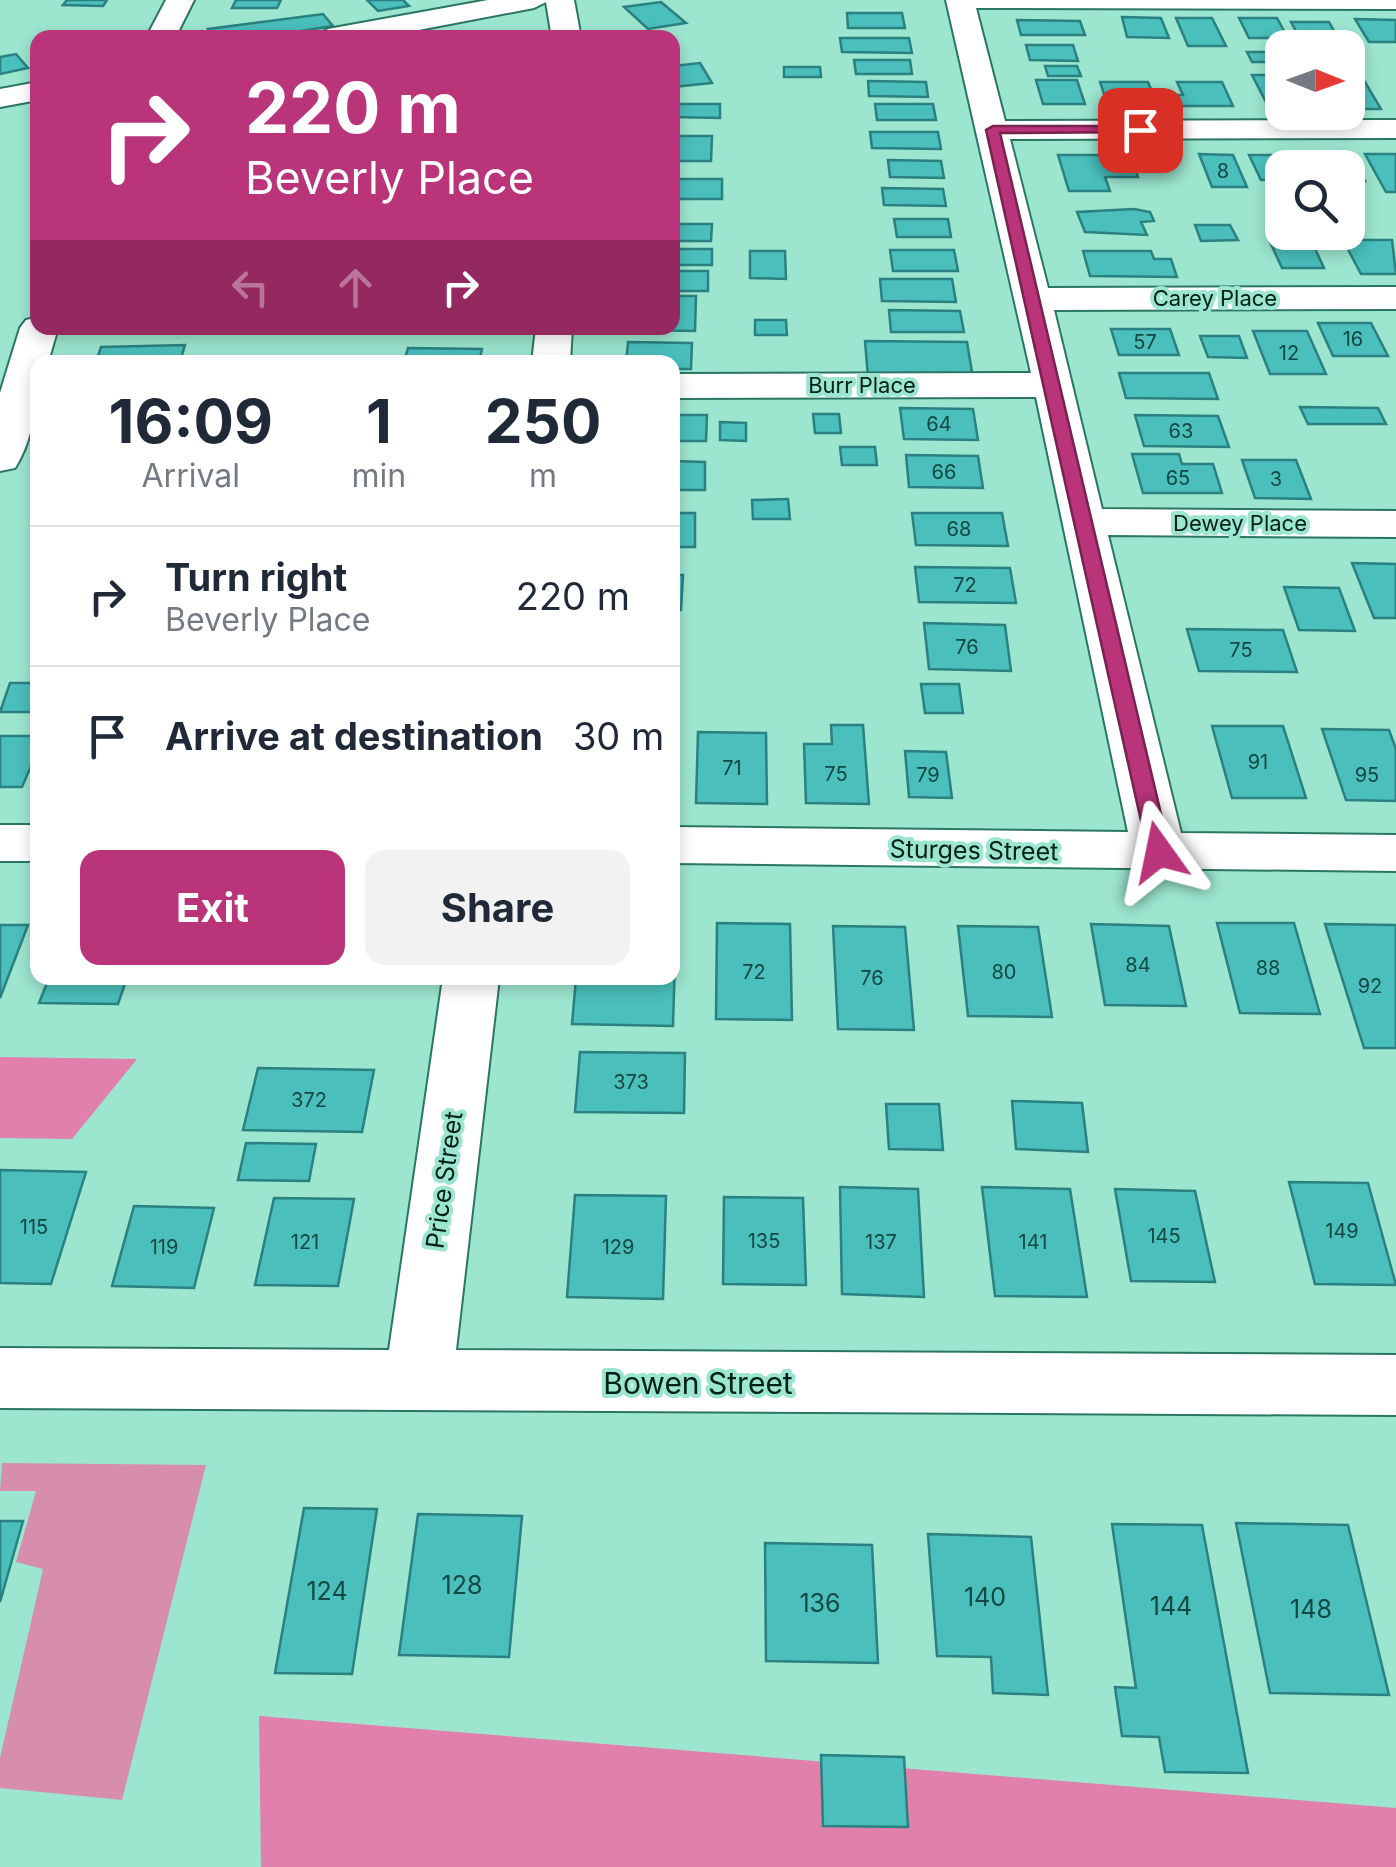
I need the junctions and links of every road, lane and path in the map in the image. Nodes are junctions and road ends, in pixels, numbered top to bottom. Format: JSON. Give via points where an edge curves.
{"nodes":[{"id":1,"x":180,"y":0,"type":"edge"},
{"id":2,"x":534,"y":0,"type":"edge"},
{"id":3,"x":560,"y":0,"type":"edge"},
{"id":4,"x":960,"y":0,"type":"edge"},
{"id":5,"x":1396,"y":1,"type":"edge"},
{"id":6,"x":164,"y":30,"type":"edge"},
{"id":7,"x":371,"y":30,"type":"edge"},
{"id":8,"x":566,"y":30,"type":"edge"},
{"id":9,"x":30,"y":92,"type":"edge"},
{"id":10,"x":0,"y":98,"type":"edge"},
{"id":11,"x":1396,"y":129,"type":"edge"},
{"id":12,"x":993,"y":130,"type":"junction"},
{"id":13,"x":1033,"y":298,"type":"junction"},
{"id":14,"x":1396,"y":298,"type":"edge"},
{"id":15,"x":1052,"y":385,"type":"junction"},
{"id":16,"x":680,"y":386,"type":"edge"},
{"id":17,"x":30,"y":391,"type":"edge"},
{"id":18,"x":0,"y":459,"type":"edge"},
{"id":19,"x":1084,"y":522,"type":"junction"},
{"id":20,"x":1396,"y":524,"type":"edge"},
{"id":21,"x":0,"y":843,"type":"edge"},
{"id":22,"x":30,"y":843,"type":"edge"},
{"id":23,"x":680,"y":845,"type":"edge"},
{"id":24,"x":1159,"y":852,"type":"junction"},
{"id":25,"x":1396,"y":853,"type":"edge"},
{"id":26,"x":470,"y":985,"type":"edge"},
{"id":27,"x":0,"y":1378,"type":"edge"},
{"id":28,"x":418,"y":1382,"type":"junction"},
{"id":29,"x":1396,"y":1386,"type":"edge"}],
"edges":[{"from":1,"to":6,"type":"street"},
{"from":2,"to":7,"type":"street"},
{"from":3,"to":8,"type":"street"},
{"from":4,"to":5,"type":"street"},
{"from":4,"to":12,"type":"street"},
{"from":9,"to":10,"type":"street"},
{"from":11,"to":12,"type":"street"},
{"from":12,"to":13,"type":"street"},
{"from":13,"to":14,"type":"street","name":"Carey Place"},
{"from":13,"to":15,"type":"street"},
{"from":15,"to":16,"type":"street","name":"Burr Place"},
{"from":15,"to":19,"type":"street"},
{"from":17,"to":18,"type":"street"},
{"from":19,"to":20,"type":"street","name":"Dewey Place"},
{"from":19,"to":24,"type":"street"},
{"from":21,"to":22,"type":"street"},
{"from":23,"to":24,"type":"street","name":"Sturges Street"},
{"from":24,"to":25,"type":"street","name":"Sturges Street"},
{"from":26,"to":28,"type":"street","name":"Price Street"},
{"from":27,"to":28,"type":"street","name":"Bowen Street"},
{"from":28,"to":29,"type":"street","name":"Bowen Street"}]}
